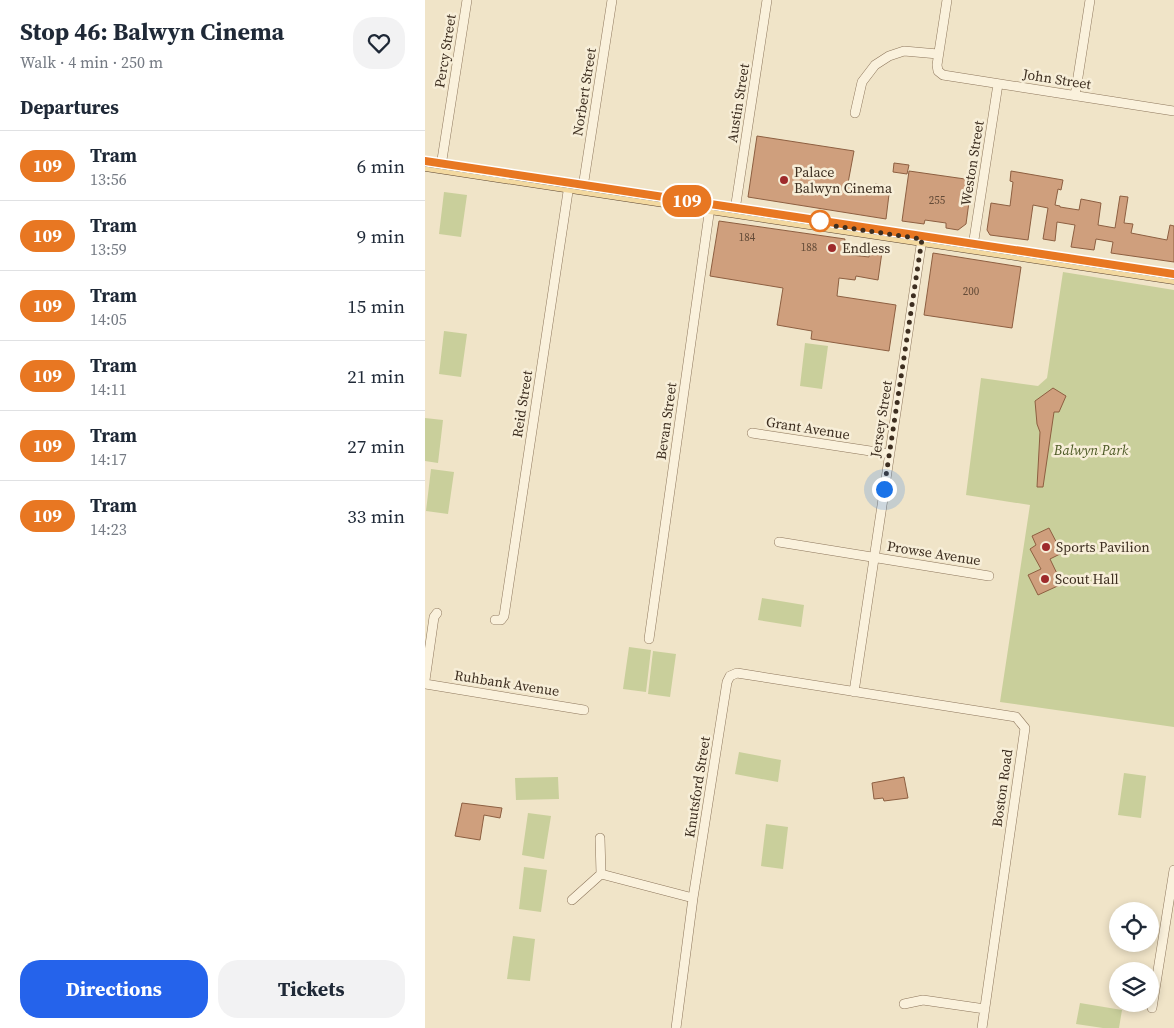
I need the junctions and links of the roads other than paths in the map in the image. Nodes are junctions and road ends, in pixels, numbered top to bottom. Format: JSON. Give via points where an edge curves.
{"nodes":[{"id":1,"x":467,"y":0,"type":"edge"},
{"id":2,"x":612,"y":0,"type":"edge"},
{"id":3,"x":767,"y":0,"type":"edge"},
{"id":4,"x":947,"y":0,"type":"edge"},
{"id":5,"x":1090,"y":0,"type":"edge"},
{"id":6,"x":938,"y":54,"type":"junction"},
{"id":7,"x":999,"y":84,"type":"junction"},
{"id":8,"x":1075,"y":96,"type":"junction"},
{"id":9,"x":1174,"y":111,"type":"edge"},
{"id":10,"x":855,"y":113,"type":"dead end"},
{"id":11,"x":425,"y":164,"type":"edge"},
{"id":12,"x":441,"y":166,"type":"junction"},
{"id":13,"x":569,"y":185,"type":"junction"},
{"id":14,"x":583,"y":187,"type":"junction"},
{"id":15,"x":710,"y":207,"type":"junction"},
{"id":16,"x":735,"y":210,"type":"junction"},
{"id":17,"x":922,"y":239,"type":"junction"},
{"id":18,"x":973,"y":246,"type":"junction"},
{"id":19,"x":1174,"y":277,"type":"edge"},
{"id":20,"x":752,"y":433,"type":"dead end"},
{"id":21,"x":890,"y":454,"type":"junction"},
{"id":22,"x":779,"y":542,"type":"dead end"},
{"id":23,"x":874,"y":558,"type":"junction"},
{"id":24,"x":989,"y":576,"type":"dead end"},
{"id":25,"x":437,"y":613,"type":"dead end"},
{"id":26,"x":495,"y":620,"type":"dead end"},
{"id":27,"x":649,"y":639,"type":"dead end"},
{"id":28,"x":425,"y":680,"type":"edge"},
{"id":29,"x":425,"y":684,"type":"edge"},
{"id":30,"x":854,"y":692,"type":"junction"},
{"id":31,"x":584,"y":710,"type":"dead end"},
{"id":32,"x":600,"y":838,"type":"dead end"},
{"id":33,"x":1174,"y":870,"type":"edge"},
{"id":34,"x":601,"y":874,"type":"junction"},
{"id":35,"x":693,"y":898,"type":"junction"},
{"id":36,"x":572,"y":900,"type":"dead end"},
{"id":37,"x":1163,"y":941,"type":"junction"},
{"id":38,"x":1174,"y":942,"type":"edge"},
{"id":39,"x":1159,"y":965,"type":"edge"},
{"id":40,"x":905,"y":1004,"type":"dead end"},
{"id":41,"x":985,"y":1009,"type":"junction"},
{"id":42,"x":676,"y":1028,"type":"edge"},
{"id":43,"x":982,"y":1028,"type":"edge"}],
"edges":[{"from":1,"to":12,"type":"street","name":"Percy Street"},
{"from":2,"to":14,"type":"street","name":"Norbert Street"},
{"from":3,"to":16,"type":"street","name":"Austin Street"},
{"from":4,"to":6,"type":"street"},
{"from":5,"to":8,"type":"street"},
{"from":6,"to":7,"type":"street","name":"John Street","via":[[938,71],[946,76]]},
{"from":6,"to":10,"type":"street","via":[[904,51],[875,65],[862,82]]},
{"from":7,"to":8,"type":"street","name":"John Street"},
{"from":7,"to":18,"type":"street","name":"Weston Street"},
{"from":8,"to":9,"type":"street","name":"John Street"},
{"from":11,"to":12,"type":"main road"},
{"from":12,"to":13,"type":"main road"},
{"from":13,"to":14,"type":"main road"},
{"from":13,"to":26,"type":"street","name":"Reid Street","via":[[504,616]]},
{"from":14,"to":15,"type":"main road"},
{"from":15,"to":16,"type":"main road"},
{"from":15,"to":27,"type":"street","name":"Bevan Street"},
{"from":16,"to":17,"type":"main road"},
{"from":17,"to":18,"type":"main road"},
{"from":17,"to":21,"type":"street","name":"Jersey Street"},
{"from":18,"to":19,"type":"main road"},
{"from":20,"to":21,"type":"street","name":"Grant Avenue"},
{"from":21,"to":23,"type":"street","name":"Jersey Street"},
{"from":22,"to":23,"type":"street","name":"Prowse Avenue"},
{"from":23,"to":24,"type":"street","name":"Prowse Avenue"},
{"from":23,"to":30,"type":"street","name":"Jersey Street"},
{"from":25,"to":28,"type":"street"},
{"from":29,"to":31,"type":"street","name":"Ruhbank Avenue"},
{"from":30,"to":35,"type":"street","name":"Knutsford Street","via":[[737,673],[730,676]]},
{"from":30,"to":41,"type":"street","name":"Boston Road","via":[[1016,717],[1025,728]]},
{"from":32,"to":34,"type":"street"},
{"from":33,"to":37,"type":"street"},
{"from":34,"to":35,"type":"street"},
{"from":34,"to":36,"type":"street"},
{"from":35,"to":42,"type":"street","name":"Knutsford Street"},
{"from":37,"to":38,"type":"street"},
{"from":37,"to":39,"type":"street"},
{"from":40,"to":41,"type":"street","via":[[923,1000]]},
{"from":41,"to":43,"type":"street","name":"Boston Road"}]}
